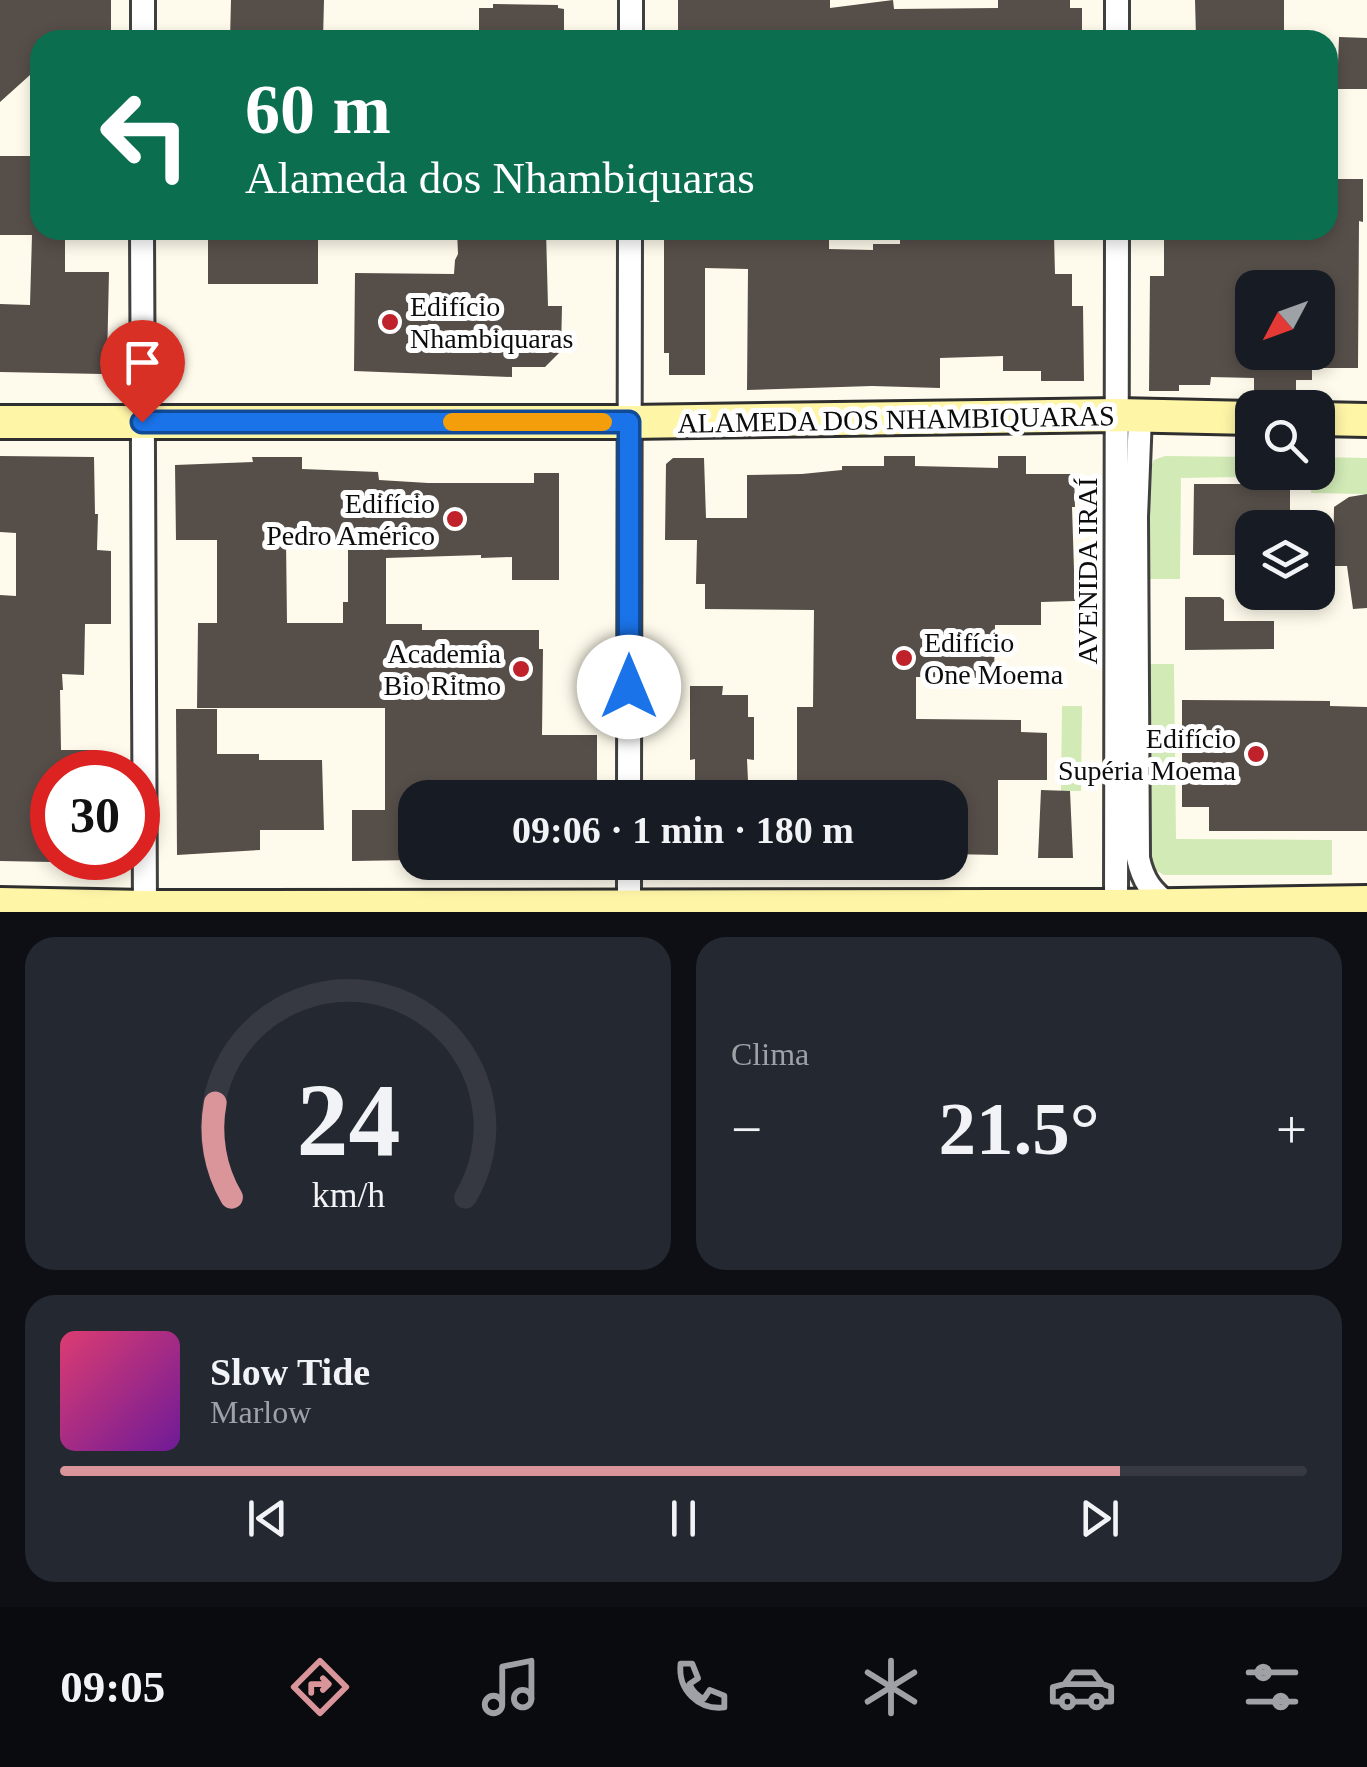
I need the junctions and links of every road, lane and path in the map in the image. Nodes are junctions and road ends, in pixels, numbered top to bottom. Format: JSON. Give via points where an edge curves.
{"nodes":[{"id":1,"x":143,"y":0,"type":"edge"},
{"id":2,"x":631,"y":0,"type":"edge"},
{"id":3,"x":1117,"y":0,"type":"edge"},
{"id":4,"x":143,"y":30,"type":"edge"},
{"id":5,"x":631,"y":30,"type":"edge"},
{"id":6,"x":1117,"y":30,"type":"edge"},
{"id":7,"x":142,"y":240,"type":"edge"},
{"id":8,"x":630,"y":240,"type":"edge"},
{"id":9,"x":1118,"y":240,"type":"edge"},
{"id":10,"x":1128,"y":415,"type":"junction"},
{"id":11,"x":1235,"y":418,"type":"edge"},
{"id":12,"x":1335,"y":419,"type":"edge"},
{"id":13,"x":1367,"y":420,"type":"edge"},
{"id":14,"x":0,"y":422,"type":"edge"},
{"id":15,"x":142,"y":422,"type":"junction"},
{"id":16,"x":629,"y":422,"type":"junction"},
{"id":17,"x":629,"y":780,"type":"edge"},
{"id":18,"x":629,"y":880,"type":"edge"},
{"id":19,"x":1367,"y":902,"type":"edge"},
{"id":20,"x":0,"y":904,"type":"edge"},
{"id":21,"x":1169,"y":905,"type":"junction"},
{"id":22,"x":145,"y":909,"type":"edge"},
{"id":23,"x":630,"y":909,"type":"edge"},
{"id":24,"x":1116,"y":909,"type":"edge"}],
"edges":[{"from":1,"to":4,"type":"street"},
{"from":2,"to":5,"type":"street"},
{"from":3,"to":6,"type":"street"},
{"from":7,"to":15,"type":"street"},
{"from":8,"to":16,"type":"street"},
{"from":9,"to":10,"type":"street","name":"AVENIDA IRAÍ"},
{"from":10,"to":11,"type":"main road","name":"ALAMEDA DOS NHAMBIQUARAS"},
{"from":10,"to":16,"type":"main road","name":"ALAMEDA DOS NHAMBIQUARAS"},
{"from":10,"to":21,"type":"street","via":[[1136,517],[1138,858],[1150,890]]},
{"from":10,"to":24,"type":"street","name":"AVENIDA IRAÍ"},
{"from":12,"to":13,"type":"main road"},
{"from":14,"to":15,"type":"main road","name":"ALAMEDA DOS NHAMBIQUARAS"},
{"from":15,"to":16,"type":"main road","name":"ALAMEDA DOS NHAMBIQUARAS"},
{"from":15,"to":22,"type":"street"},
{"from":16,"to":17,"type":"street"},
{"from":18,"to":23,"type":"street"},
{"from":19,"to":21,"type":"main road"},
{"from":20,"to":22,"type":"main road"},
{"from":21,"to":24,"type":"main road"},
{"from":22,"to":23,"type":"main road"},
{"from":23,"to":24,"type":"main road"}]}
